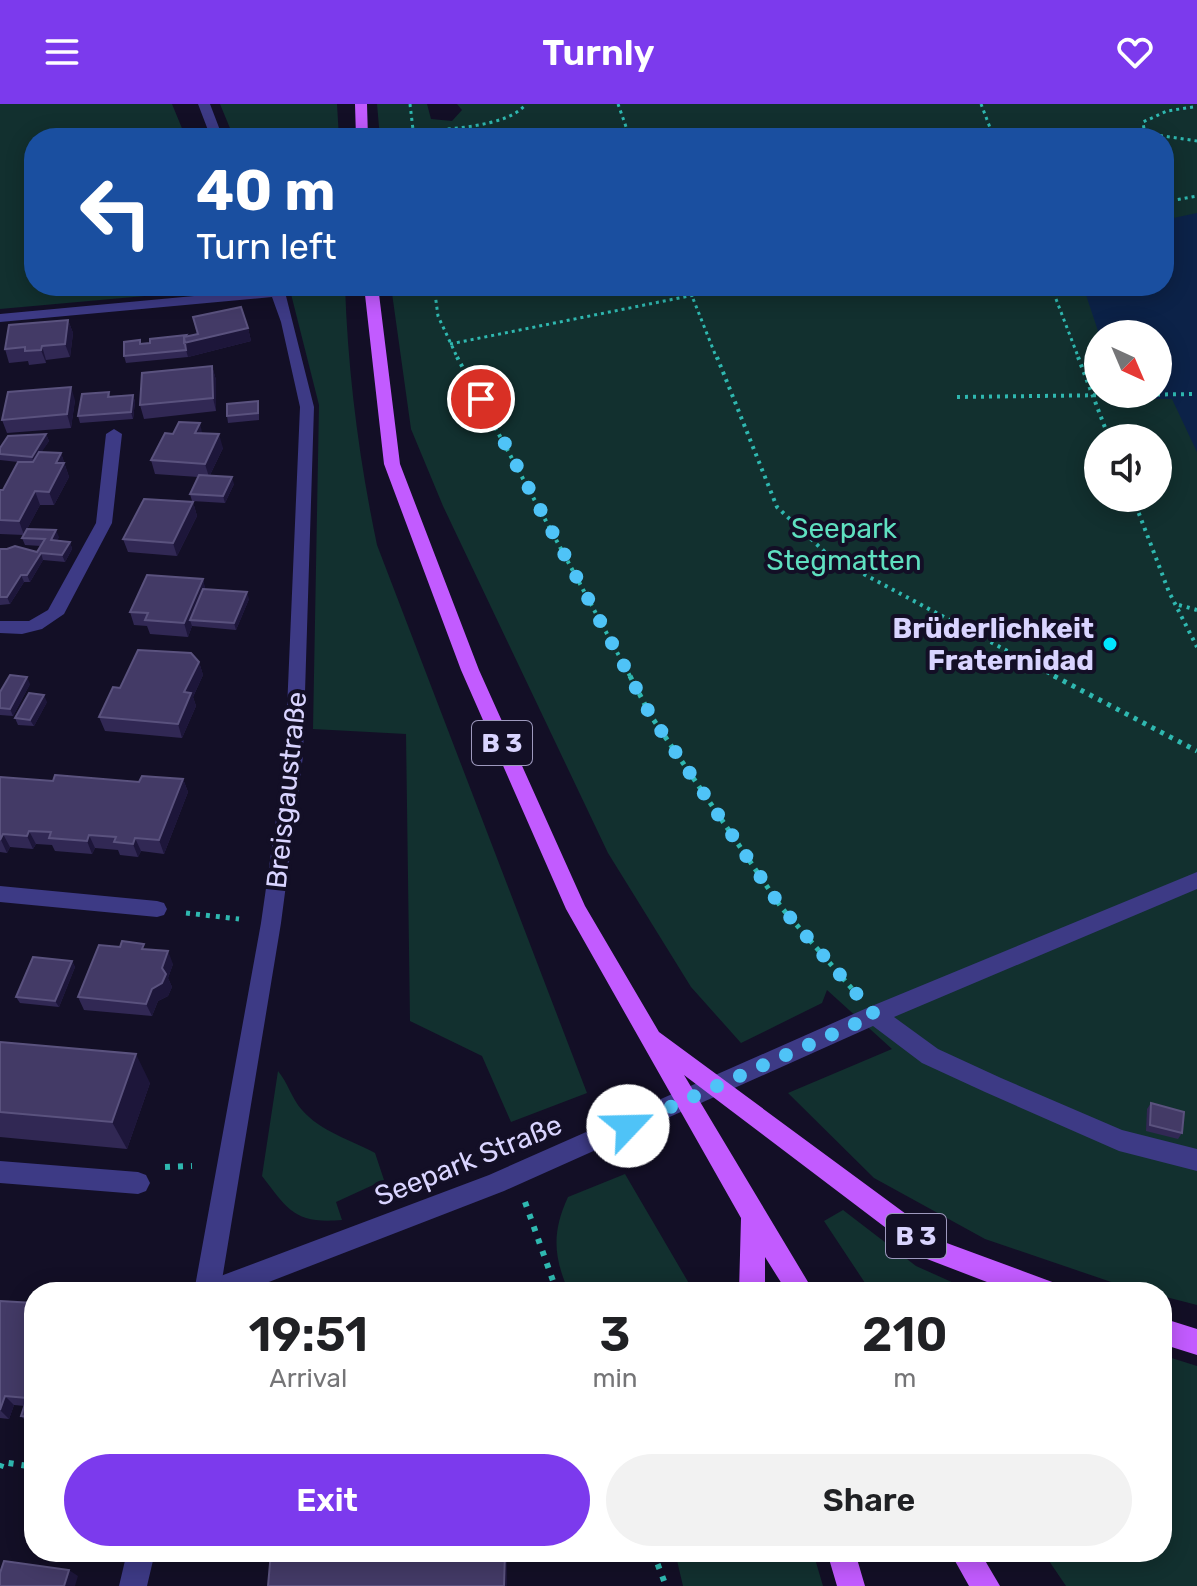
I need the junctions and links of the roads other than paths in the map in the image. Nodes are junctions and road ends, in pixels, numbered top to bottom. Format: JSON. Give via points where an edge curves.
{"nodes":[{"id":1,"x":204,"y":104,"type":"edge"},
{"id":2,"x":361,"y":104,"type":"edge"},
{"id":3,"x":213,"y":128,"type":"edge"},
{"id":4,"x":362,"y":128,"type":"edge"},
{"id":5,"x":209,"y":296,"type":"edge"},
{"id":6,"x":278,"y":296,"type":"edge"},
{"id":7,"x":372,"y":296,"type":"edge"},
{"id":8,"x":0,"y":318,"type":"edge"},
{"id":9,"x":114,"y":434,"type":"dead end"},
{"id":10,"x":0,"y":627,"type":"edge"},
{"id":11,"x":1197,"y":880,"type":"edge"},
{"id":12,"x":0,"y":894,"type":"edge"},
{"id":13,"x":157,"y":909,"type":"road end"},
{"id":14,"x":875,"y":1015,"type":"junction"},
{"id":15,"x":647,"y":1035,"type":"junction"},
{"id":16,"x":1197,"y":1160,"type":"edge"},
{"id":17,"x":0,"y":1172,"type":"edge"},
{"id":18,"x":138,"y":1183,"type":"dead end"},
{"id":19,"x":753,"y":1216,"type":"junction"},
{"id":20,"x":211,"y":1282,"type":"edge"},
{"id":21,"x":235,"y":1282,"type":"edge"},
{"id":22,"x":752,"y":1282,"type":"edge"},
{"id":23,"x":795,"y":1282,"type":"edge"},
{"id":24,"x":1019,"y":1282,"type":"edge"},
{"id":25,"x":1172,"y":1334,"type":"edge"},
{"id":26,"x":1197,"y":1342,"type":"edge"},
{"id":27,"x":139,"y":1562,"type":"edge"},
{"id":28,"x":844,"y":1562,"type":"edge"},
{"id":29,"x":970,"y":1562,"type":"edge"},
{"id":30,"x":133,"y":1586,"type":"edge"},
{"id":31,"x":851,"y":1586,"type":"edge"},
{"id":32,"x":986,"y":1586,"type":"edge"}],
"edges":[{"from":1,"to":3,"type":"street"},
{"from":2,"to":4,"type":"main road"},
{"from":5,"to":8,"type":"street"},
{"from":6,"to":20,"type":"street","name":"Breisgaustraße","via":[[307,407],[294,756]]},
{"from":7,"to":15,"type":"main road","number":"B 3","via":[[392,464],[470,670],[576,909]]},
{"from":9,"to":10,"type":"street","via":[[104,523],[55,614],[43,625]]},
{"from":11,"to":14,"type":"street","name":"Seepark Straße"},
{"from":12,"to":13,"type":"street"},
{"from":14,"to":16,"type":"street","via":[[930,1056],[993,1085],[1119,1140]]},
{"from":14,"to":21,"type":"street","name":"Seepark Straße","via":[[515,1175]]},
{"from":15,"to":19,"type":"main road","number":"B 3"},
{"from":15,"to":24,"type":"main road","number":"B 3","via":[[936,1251]]},
{"from":17,"to":18,"type":"street"},
{"from":19,"to":22,"type":"main road","number":"B 3"},
{"from":19,"to":23,"type":"main road","number":"B 3"},
{"from":25,"to":26,"type":"main road"},
{"from":27,"to":30,"type":"street"},
{"from":28,"to":31,"type":"main road"},
{"from":29,"to":32,"type":"main road"}]}
